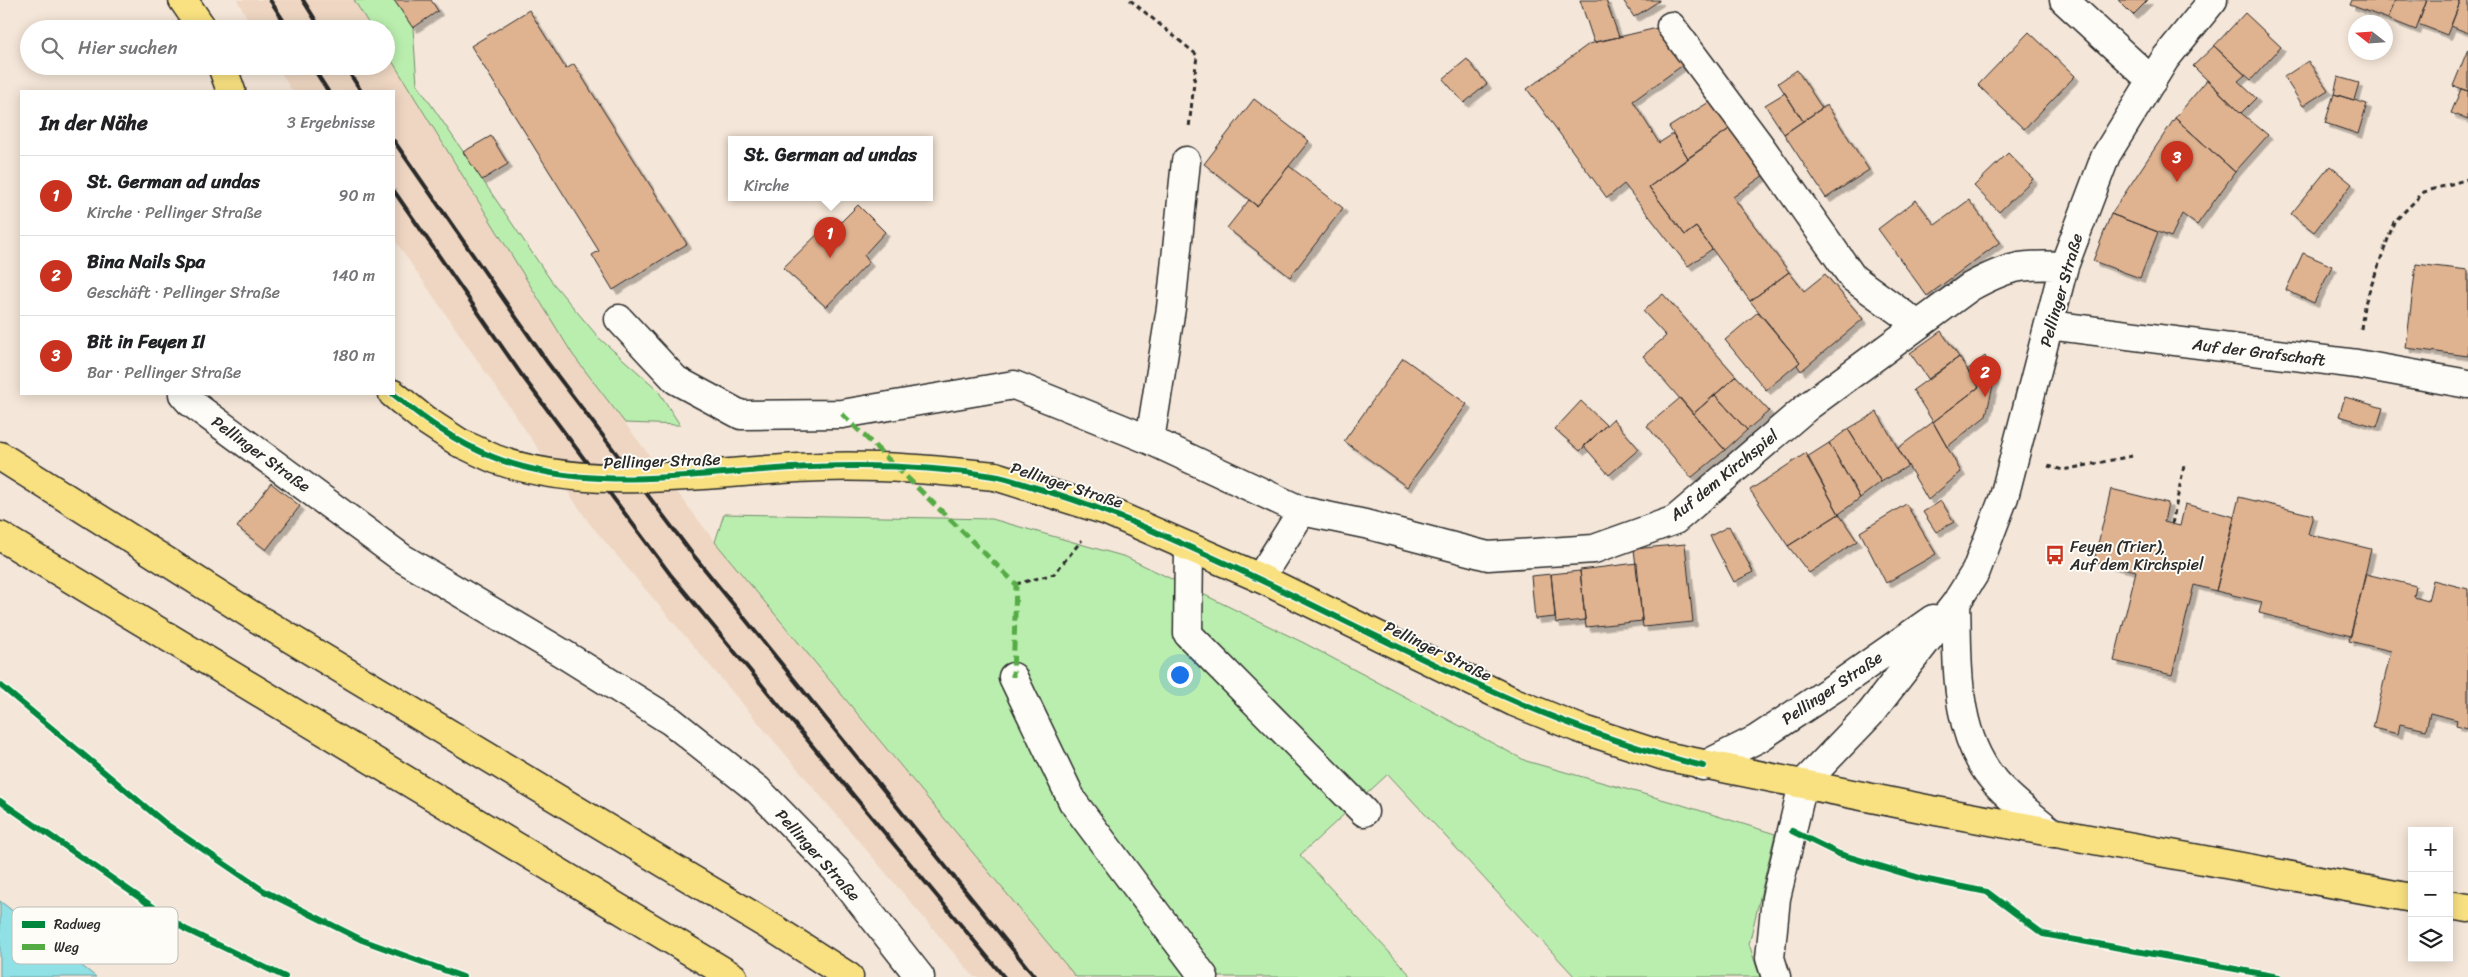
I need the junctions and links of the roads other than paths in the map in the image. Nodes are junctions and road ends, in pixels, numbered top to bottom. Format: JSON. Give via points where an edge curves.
{"nodes":[{"id":1,"x":183,"y":0,"type":"edge"},
{"id":2,"x":2064,"y":0,"type":"edge"},
{"id":3,"x":2213,"y":0,"type":"edge"},
{"id":4,"x":197,"y":20,"type":"edge"},
{"id":5,"x":1670,"y":26,"type":"dead end"},
{"id":6,"x":225,"y":75,"type":"edge"},
{"id":7,"x":2152,"y":80,"type":"junction"},
{"id":8,"x":231,"y":90,"type":"edge"},
{"id":9,"x":1186,"y":161,"type":"road end"},
{"id":10,"x":2064,"y":266,"type":"junction"},
{"id":11,"x":619,"y":319,"type":"dead end"},
{"id":12,"x":1918,"y":325,"type":"junction"},
{"id":13,"x":2049,"y":325,"type":"junction"},
{"id":14,"x":2468,"y":384,"type":"edge"},
{"id":15,"x":184,"y":395,"type":"edge"},
{"id":16,"x":394,"y":395,"type":"edge"},
{"id":17,"x":1150,"y":440,"type":"junction"},
{"id":18,"x":0,"y":456,"type":"edge"},
{"id":19,"x":1302,"y":511,"type":"junction"},
{"id":20,"x":0,"y":536,"type":"edge"},
{"id":21,"x":1189,"y":547,"type":"junction"},
{"id":22,"x":1260,"y":578,"type":"junction"},
{"id":23,"x":1956,"y":602,"type":"junction"},
{"id":24,"x":1013,"y":677,"type":"dead end"},
{"id":25,"x":1703,"y":766,"type":"junction"},
{"id":26,"x":1803,"y":784,"type":"junction"},
{"id":27,"x":1364,"y":812,"type":"dead end"},
{"id":28,"x":2053,"y":833,"type":"junction"},
{"id":29,"x":2408,"y":897,"type":"edge"},
{"id":30,"x":2453,"y":906,"type":"edge"},
{"id":31,"x":2468,"y":908,"type":"edge"},
{"id":32,"x":733,"y":977,"type":"edge"},
{"id":33,"x":849,"y":977,"type":"edge"},
{"id":34,"x":920,"y":977,"type":"edge"},
{"id":35,"x":1204,"y":977,"type":"edge"},
{"id":36,"x":1776,"y":977,"type":"edge"}],
"edges":[{"from":1,"to":4,"type":"main road"},
{"from":2,"to":7,"type":"street"},
{"from":3,"to":7,"type":"street","name":"Pellinger Straße"},
{"from":5,"to":12,"type":"street","via":[[1854,278]]},
{"from":6,"to":8,"type":"main road"},
{"from":7,"to":10,"type":"street","name":"Pellinger Straße","via":[[2106,155]]},
{"from":9,"to":17,"type":"street","via":[[1171,308]]},
{"from":10,"to":12,"type":"street","name":"Auf dem Kirchspiel","via":[[2026,264],[1995,273],[1970,286]]},
{"from":10,"to":13,"type":"street","name":"Pellinger Straße"},
{"from":11,"to":17,"type":"street","via":[[676,380],[741,416],[842,414],[1014,385]]},
{"from":12,"to":19,"type":"street","name":"Auf dem Kirchspiel","via":[[1807,407],[1675,520],[1594,549],[1488,556]]},
{"from":13,"to":14,"type":"street","name":"Auf der Grafschaft","via":[[2357,364]]},
{"from":13,"to":23,"type":"street","name":"Pellinger Straße","via":[[2004,498],[1976,571]]},
{"from":15,"to":34,"type":"street","name":"Pellinger Straße","via":[[402,558],[671,721],[758,790],[830,864]]},
{"from":16,"to":21,"type":"main road","name":"Pellinger Straße","bridge":true,"via":[[460,443],[496,459],[549,472],[617,478],[864,466],[995,476],[1107,511]]},
{"from":17,"to":19,"type":"street"},
{"from":18,"to":33,"type":"main road","via":[[253,616]]},
{"from":19,"to":22,"type":"street"},
{"from":20,"to":32,"type":"main road"},
{"from":21,"to":22,"type":"main road","name":"Pellinger Straße"},
{"from":21,"to":27,"type":"street","via":[[1188,634]]},
{"from":22,"to":25,"type":"main road","name":"Pellinger Straße","via":[[1514,702],[1623,744]]},
{"from":23,"to":25,"type":"street","name":"Pellinger Straße","via":[[1757,739]]},
{"from":23,"to":26,"type":"street","name":"Pellinger Straße","via":[[1870,714]]},
{"from":23,"to":28,"type":"street","via":[[1960,693],[1974,745],[1994,781]]},
{"from":24,"to":35,"type":"street","via":[[1073,802]]},
{"from":25,"to":26,"type":"main road","name":"Pellinger Straße"},
{"from":26,"to":28,"type":"main road"},
{"from":26,"to":36,"type":"street","via":[[1776,898],[1770,958]]},
{"from":28,"to":29,"type":"main road"},
{"from":30,"to":31,"type":"main road"}]}
